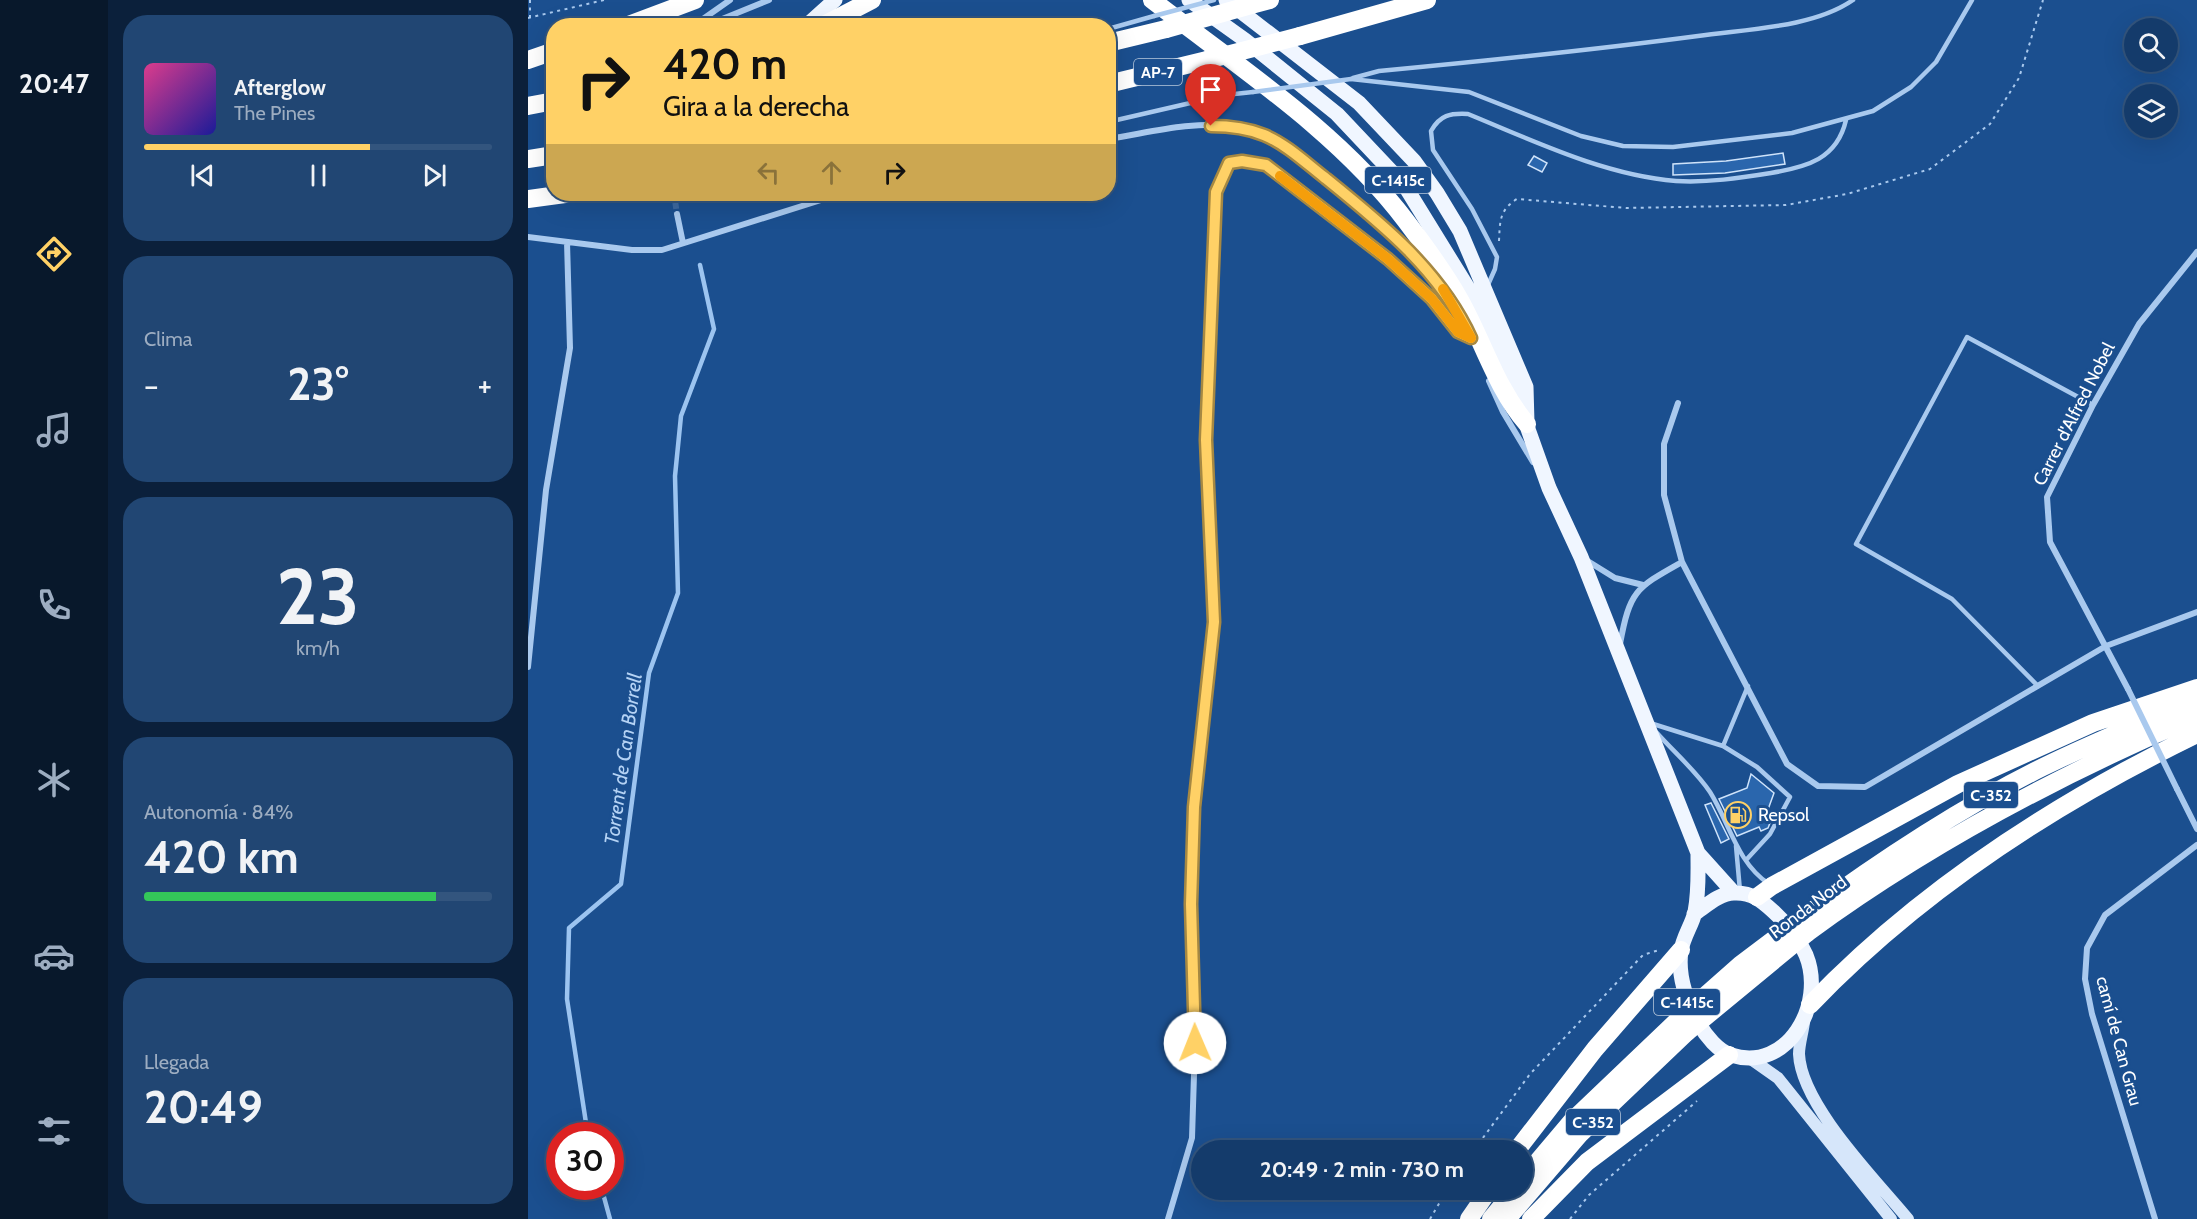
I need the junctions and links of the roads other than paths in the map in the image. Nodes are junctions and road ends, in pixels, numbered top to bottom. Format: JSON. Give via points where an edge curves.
{"nodes":[{"id":1,"x":695,"y":0,"type":"edge"},
{"id":2,"x":730,"y":0,"type":"edge"},
{"id":3,"x":769,"y":0,"type":"edge"},
{"id":4,"x":835,"y":0,"type":"edge"},
{"id":5,"x":873,"y":0,"type":"edge"},
{"id":6,"x":1189,"y":0,"type":"edge"},
{"id":7,"x":1214,"y":0,"type":"edge"},
{"id":8,"x":1226,"y":0,"type":"edge"},
{"id":9,"x":1270,"y":0,"type":"edge"},
{"id":10,"x":1427,"y":0,"type":"edge"},
{"id":11,"x":1853,"y":0,"type":"edge"},
{"id":12,"x":1972,"y":0,"type":"edge"},
{"id":13,"x":1157,"y":15,"type":"edge"},
{"id":14,"x":647,"y":18,"type":"edge"},
{"id":15,"x":704,"y":18,"type":"edge"},
{"id":16,"x":725,"y":18,"type":"edge"},
{"id":17,"x":815,"y":18,"type":"edge"},
{"id":18,"x":838,"y":18,"type":"edge"},
{"id":19,"x":1116,"y":27,"type":"edge"},
{"id":20,"x":1116,"y":38,"type":"edge"},
{"id":21,"x":546,"y":54,"type":"edge"},
{"id":22,"x":528,"y":60,"type":"edge"},
{"id":23,"x":1351,"y":79,"type":"junction"},
{"id":24,"x":1116,"y":82,"type":"edge"},
{"id":25,"x":546,"y":103,"type":"edge"},
{"id":26,"x":528,"y":106,"type":"edge"},
{"id":27,"x":1116,"y":120,"type":"edge"},
{"id":28,"x":1846,"y":120,"type":"junction"},
{"id":29,"x":1116,"y":138,"type":"edge"},
{"id":30,"x":546,"y":156,"type":"edge"},
{"id":31,"x":528,"y":159,"type":"edge"},
{"id":32,"x":546,"y":197,"type":"edge"},
{"id":33,"x":528,"y":199,"type":"edge"},
{"id":34,"x":818,"y":201,"type":"edge"},
{"id":35,"x":677,"y":214,"type":"tunnel mouth"},
{"id":36,"x":528,"y":237,"type":"edge"},
{"id":37,"x":567,"y":242,"type":"junction"},
{"id":38,"x":683,"y":243,"type":"junction"},
{"id":39,"x":2197,"y":252,"type":"edge"},
{"id":40,"x":1485,"y":290,"type":"junction"},
{"id":41,"x":1471,"y":338,"type":"junction"},
{"id":42,"x":1678,"y":403,"type":"dead end"},
{"id":43,"x":2093,"y":405,"type":"junction"},
{"id":44,"x":1527,"y":424,"type":"junction"},
{"id":45,"x":1549,"y":488,"type":"junction"},
{"id":46,"x":1581,"y":557,"type":"junction"},
{"id":47,"x":1682,"y":562,"type":"junction"},
{"id":48,"x":1642,"y":585,"type":"junction"},
{"id":49,"x":2197,"y":612,"type":"edge"},
{"id":50,"x":2106,"y":646,"type":"junction"},
{"id":51,"x":1618,"y":651,"type":"junction"},
{"id":52,"x":529,"y":663,"type":"edge"},
{"id":53,"x":1748,"y":686,"type":"junction"},
{"id":54,"x":2038,"y":686,"type":"junction"},
{"id":55,"x":2197,"y":688,"type":"edge"},
{"id":56,"x":2197,"y":699,"type":"edge"},
{"id":57,"x":2197,"y":716,"type":"edge"},
{"id":58,"x":1648,"y":722,"type":"junction"},
{"id":59,"x":2197,"y":734,"type":"edge"},
{"id":60,"x":1723,"y":746,"type":"junction"},
{"id":61,"x":2197,"y":829,"type":"edge"},
{"id":62,"x":2197,"y":845,"type":"edge"},
{"id":63,"x":1736,"y":846,"type":"junction"},
{"id":64,"x":1698,"y":853,"type":"junction"},
{"id":65,"x":1747,"y":859,"type":"junction"},
{"id":66,"x":1751,"y":892,"type":"junction"},
{"id":67,"x":1694,"y":914,"type":"junction"},
{"id":68,"x":1804,"y":926,"type":"junction"},
{"id":69,"x":1683,"y":946,"type":"junction"},
{"id":70,"x":1807,"y":1013,"type":"junction"},
{"id":71,"x":1684,"y":1025,"type":"junction"},
{"id":72,"x":1729,"y":1055,"type":"junction"},
{"id":73,"x":1751,"y":1059,"type":"junction"},
{"id":74,"x":1525,"y":1140,"type":"edge"},
{"id":75,"x":1533,"y":1167,"type":"edge"},
{"id":76,"x":1482,"y":1200,"type":"edge"},
{"id":77,"x":1507,"y":1200,"type":"edge"},
{"id":78,"x":1168,"y":1219,"type":"edge"},
{"id":79,"x":1469,"y":1219,"type":"edge"},
{"id":80,"x":1491,"y":1219,"type":"edge"},
{"id":81,"x":1507,"y":1219,"type":"edge"},
{"id":82,"x":1532,"y":1219,"type":"edge"},
{"id":83,"x":1891,"y":1219,"type":"edge"},
{"id":84,"x":1908,"y":1219,"type":"edge"},
{"id":85,"x":2155,"y":1219,"type":"edge"}],
"edges":[{"from":1,"to":14,"type":"highway"},
{"from":2,"to":15,"type":"street"},
{"from":3,"to":16,"type":"street"},
{"from":4,"to":17,"type":"main road"},
{"from":5,"to":18,"type":"highway"},
{"from":6,"to":44,"type":"main road","number":"C-1415c","via":[[1337,114],[1405,186],[1471,293]]},
{"from":7,"to":13,"type":"lane","bridge":true},
{"from":8,"to":40,"type":"main road","number":"C-1415c","via":[[1359,103],[1414,161],[1460,231]]},
{"from":9,"to":13,"type":"highway","number":"AP-7","bridge":true},
{"from":10,"to":24,"type":"highway","number":"AP-7","bridge":true},
{"from":11,"to":23,"type":"lane","via":[[1817,17],[1766,26],[1379,71]]},
{"from":12,"to":28,"type":"lane","via":[[1924,75],[1873,111]]},
{"from":13,"to":19,"type":"lane"},
{"from":13,"to":20,"type":"highway","number":"AP-7"},
{"from":13,"to":44,"type":"highway","number":"C-1415c","via":[[1294,109],[1363,171],[1406,220],[1459,299],[1511,406]]},
{"from":21,"to":22,"type":"highway"},
{"from":23,"to":27,"type":"lane","bridge":true,"via":[[1225,95]]},
{"from":23,"to":28,"type":"lane","via":[[1469,92],[1581,136],[1623,146],[1673,147],[1792,133]]},
{"from":25,"to":26,"type":"highway"},
{"from":28,"to":40,"type":"lane","via":[[1839,143],[1823,157],[1778,172],[1677,181],[1615,170],[1468,114],[1444,116],[1431,131],[1433,150],[1472,209],[1497,257]]},
{"from":29,"to":41,"type":"street","via":[[1190,126],[1232,126],[1264,135],[1290,150],[1363,208],[1417,258],[1448,295]]},
{"from":30,"to":31,"type":"highway"},
{"from":32,"to":33,"type":"highway"},
{"from":34,"to":38,"type":"street"},
{"from":35,"to":38,"type":"street"},
{"from":36,"to":37,"type":"street"},
{"from":37,"to":38,"type":"street","via":[[632,250],[662,250]]},
{"from":37,"to":52,"type":"street","via":[[570,348],[546,490]]},
{"from":39,"to":43,"type":"street","name":"Carrer d'Alfred Nobel","via":[[2139,324]]},
{"from":40,"to":44,"type":"main road","number":"C-1415c","via":[[1526,387]]},
{"from":41,"to":45,"type":"street","via":[[1503,412]]},
{"from":41,"to":78,"type":"street","via":[[1458,332],[1432,299],[1388,259],[1266,165],[1229,163],[1216,192],[1206,440],[1214,622],[1194,807],[1192,1138]]},
{"from":42,"to":47,"type":"street","via":[[1664,444],[1664,495]]},
{"from":43,"to":50,"type":"street","name":"Carrer d'Alfred Nobel","via":[[2047,497],[2049,542]]},
{"from":43,"to":54,"type":"lane","via":[[1967,337],[1856,544],[1952,598]]},
{"from":44,"to":45,"type":"main road","number":"C-1415c"},
{"from":45,"to":46,"type":"main road","number":"C-1415c"},
{"from":46,"to":48,"type":"street","via":[[1615,578]]},
{"from":46,"to":51,"type":"main road","number":"C-1415c"},
{"from":47,"to":48,"type":"street"},
{"from":47,"to":53,"type":"street"},
{"from":48,"to":51,"type":"street","via":[[1626,611]]},
{"from":49,"to":50,"type":"street"},
{"from":50,"to":54,"type":"street"},
{"from":50,"to":61,"type":"street","name":"Carrer d'Alfred Nobel","bridge":true},
{"from":51,"to":58,"type":"main road","number":"C-1415c"},
{"from":53,"to":54,"type":"street","via":[[1787,764],[1818,786],[1865,787]]},
{"from":53,"to":60,"type":"lane"},
{"from":55,"to":66,"type":"highway","via":[[2093,723],[1958,784]]},
{"from":56,"to":68,"type":"highway","name":"Ronda Nord","number":"C-352","via":[[2042,768],[1962,811],[1855,879]]},
{"from":57,"to":68,"type":"highway","name":"Ronda Nord","number":"C-352","via":[[2088,764],[1951,837]]},
{"from":58,"to":60,"type":"lane"},
{"from":58,"to":63,"type":"lane","via":[[1710,791]]},
{"from":58,"to":64,"type":"main road","number":"C-1415c"},
{"from":59,"to":70,"type":"highway","via":[[2110,778],[1979,859],[1846,966]]},
{"from":60,"to":65,"type":"lane","via":[[1757,767],[1790,797],[1770,834]]},
{"from":62,"to":85,"type":"street","name":"camí de Can Grau","via":[[2105,915],[2087,948],[2085,979],[2092,1014]]},
{"from":63,"to":65,"type":"lane"},
{"from":63,"to":66,"type":"lane"},
{"from":64,"to":66,"type":"main road","number":"C-1415c"},
{"from":64,"to":67,"type":"main road","number":"C-1415c"},
{"from":65,"to":66,"type":"lane","via":[[1756,876]]},
{"from":66,"to":67,"type":"main road","via":[[1714,900]]},
{"from":66,"to":70,"type":"main road","number":"C-1415c","via":[[1788,924],[1806,956]]},
{"from":67,"to":69,"type":"main road","number":"C-1415c"},
{"from":68,"to":71,"type":"highway","name":"Ronda Nord","number":"C-352","bridge":true,"via":[[1740,965]]},
{"from":69,"to":72,"type":"main road","number":"C-1415c","via":[[1681,977],[1688,1005],[1706,1036]]},
{"from":69,"to":74,"type":"highway","via":[[1595,1049]]},
{"from":70,"to":73,"type":"main road","number":"C-1415c","via":[[1796,1033],[1777,1051]]},
{"from":70,"to":84,"type":"street","number":"C-1415c","via":[[1799,1054],[1806,1086],[1831,1125]]},
{"from":71,"to":75,"type":"highway","name":"Ronda Nord","number":"C-352","via":[[1571,1122]]},
{"from":71,"to":81,"type":"highway","name":"Ronda Nord","number":"C-352","via":[[1580,1134]]},
{"from":72,"to":73,"type":"main road","number":"C-1415c"},
{"from":72,"to":82,"type":"highway","via":[[1587,1162]]},
{"from":73,"to":83,"type":"street","number":"C-1415c","via":[[1778,1078]]},
{"from":76,"to":79,"type":"highway"},
{"from":77,"to":80,"type":"highway"}]}
